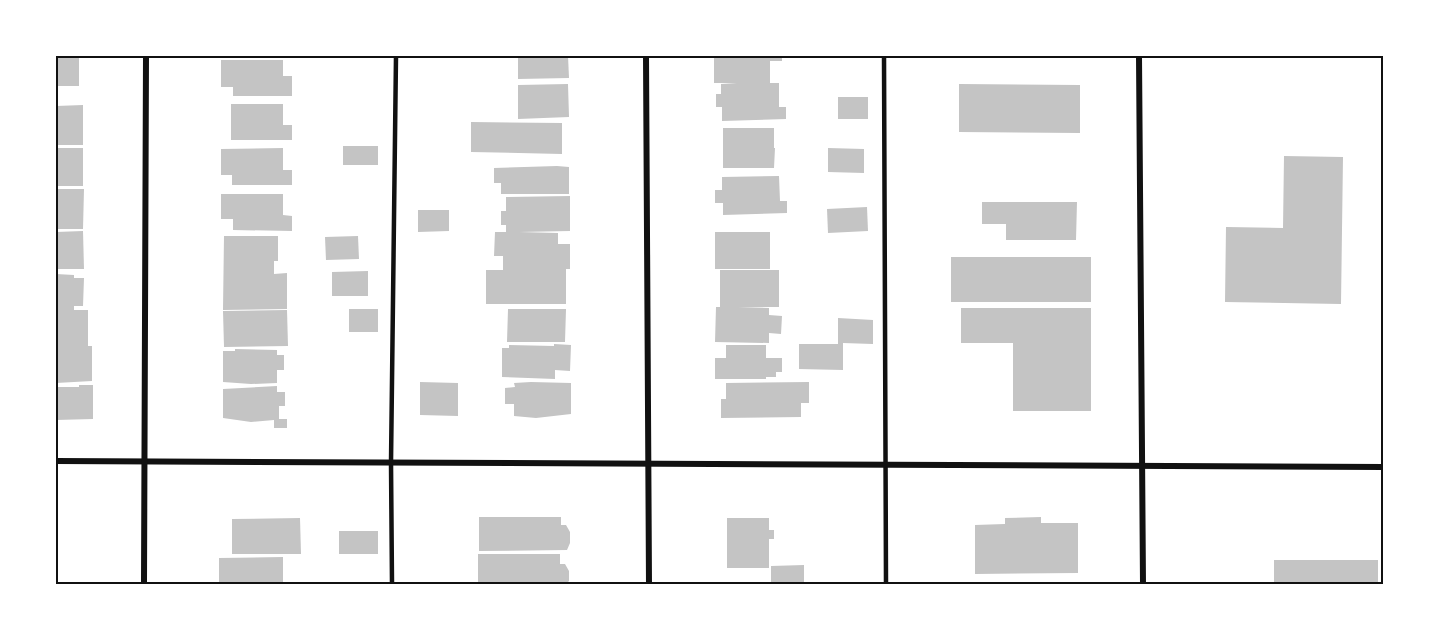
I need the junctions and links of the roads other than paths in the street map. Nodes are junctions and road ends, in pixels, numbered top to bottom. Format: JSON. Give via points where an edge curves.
{"nodes":[{"id":1,"x":146,"y":56,"type":"edge"},
{"id":2,"x":396,"y":56,"type":"edge"},
{"id":3,"x":646,"y":56,"type":"edge"},
{"id":4,"x":884,"y":56,"type":"edge"},
{"id":5,"x":1139,"y":56,"type":"edge"},
{"id":6,"x":56,"y":461,"type":"edge"},
{"id":7,"x":143,"y":462,"type":"junction"},
{"id":8,"x":391,"y":463,"type":"junction"},
{"id":9,"x":650,"y":465,"type":"junction"},
{"id":10,"x":886,"y":466,"type":"junction"},
{"id":11,"x":1142,"y":467,"type":"junction"},
{"id":12,"x":1383,"y":467,"type":"edge"},
{"id":13,"x":144,"y":585,"type":"edge"},
{"id":14,"x":392,"y":585,"type":"edge"},
{"id":15,"x":649,"y":585,"type":"edge"},
{"id":16,"x":886,"y":585,"type":"edge"},
{"id":17,"x":1143,"y":585,"type":"edge"}],
"edges":[{"from":1,"to":7,"type":"street"},
{"from":2,"to":8,"type":"lane"},
{"from":3,"to":9,"type":"street"},
{"from":4,"to":10,"type":"lane"},
{"from":5,"to":11,"type":"street"},
{"from":6,"to":7,"type":"street"},
{"from":7,"to":8,"type":"street"},
{"from":7,"to":13,"type":"street"},
{"from":8,"to":9,"type":"street"},
{"from":8,"to":14,"type":"lane"},
{"from":9,"to":10,"type":"street"},
{"from":9,"to":15,"type":"street"},
{"from":10,"to":11,"type":"street"},
{"from":10,"to":16,"type":"lane"},
{"from":11,"to":12,"type":"street"},
{"from":11,"to":17,"type":"street"}]}
